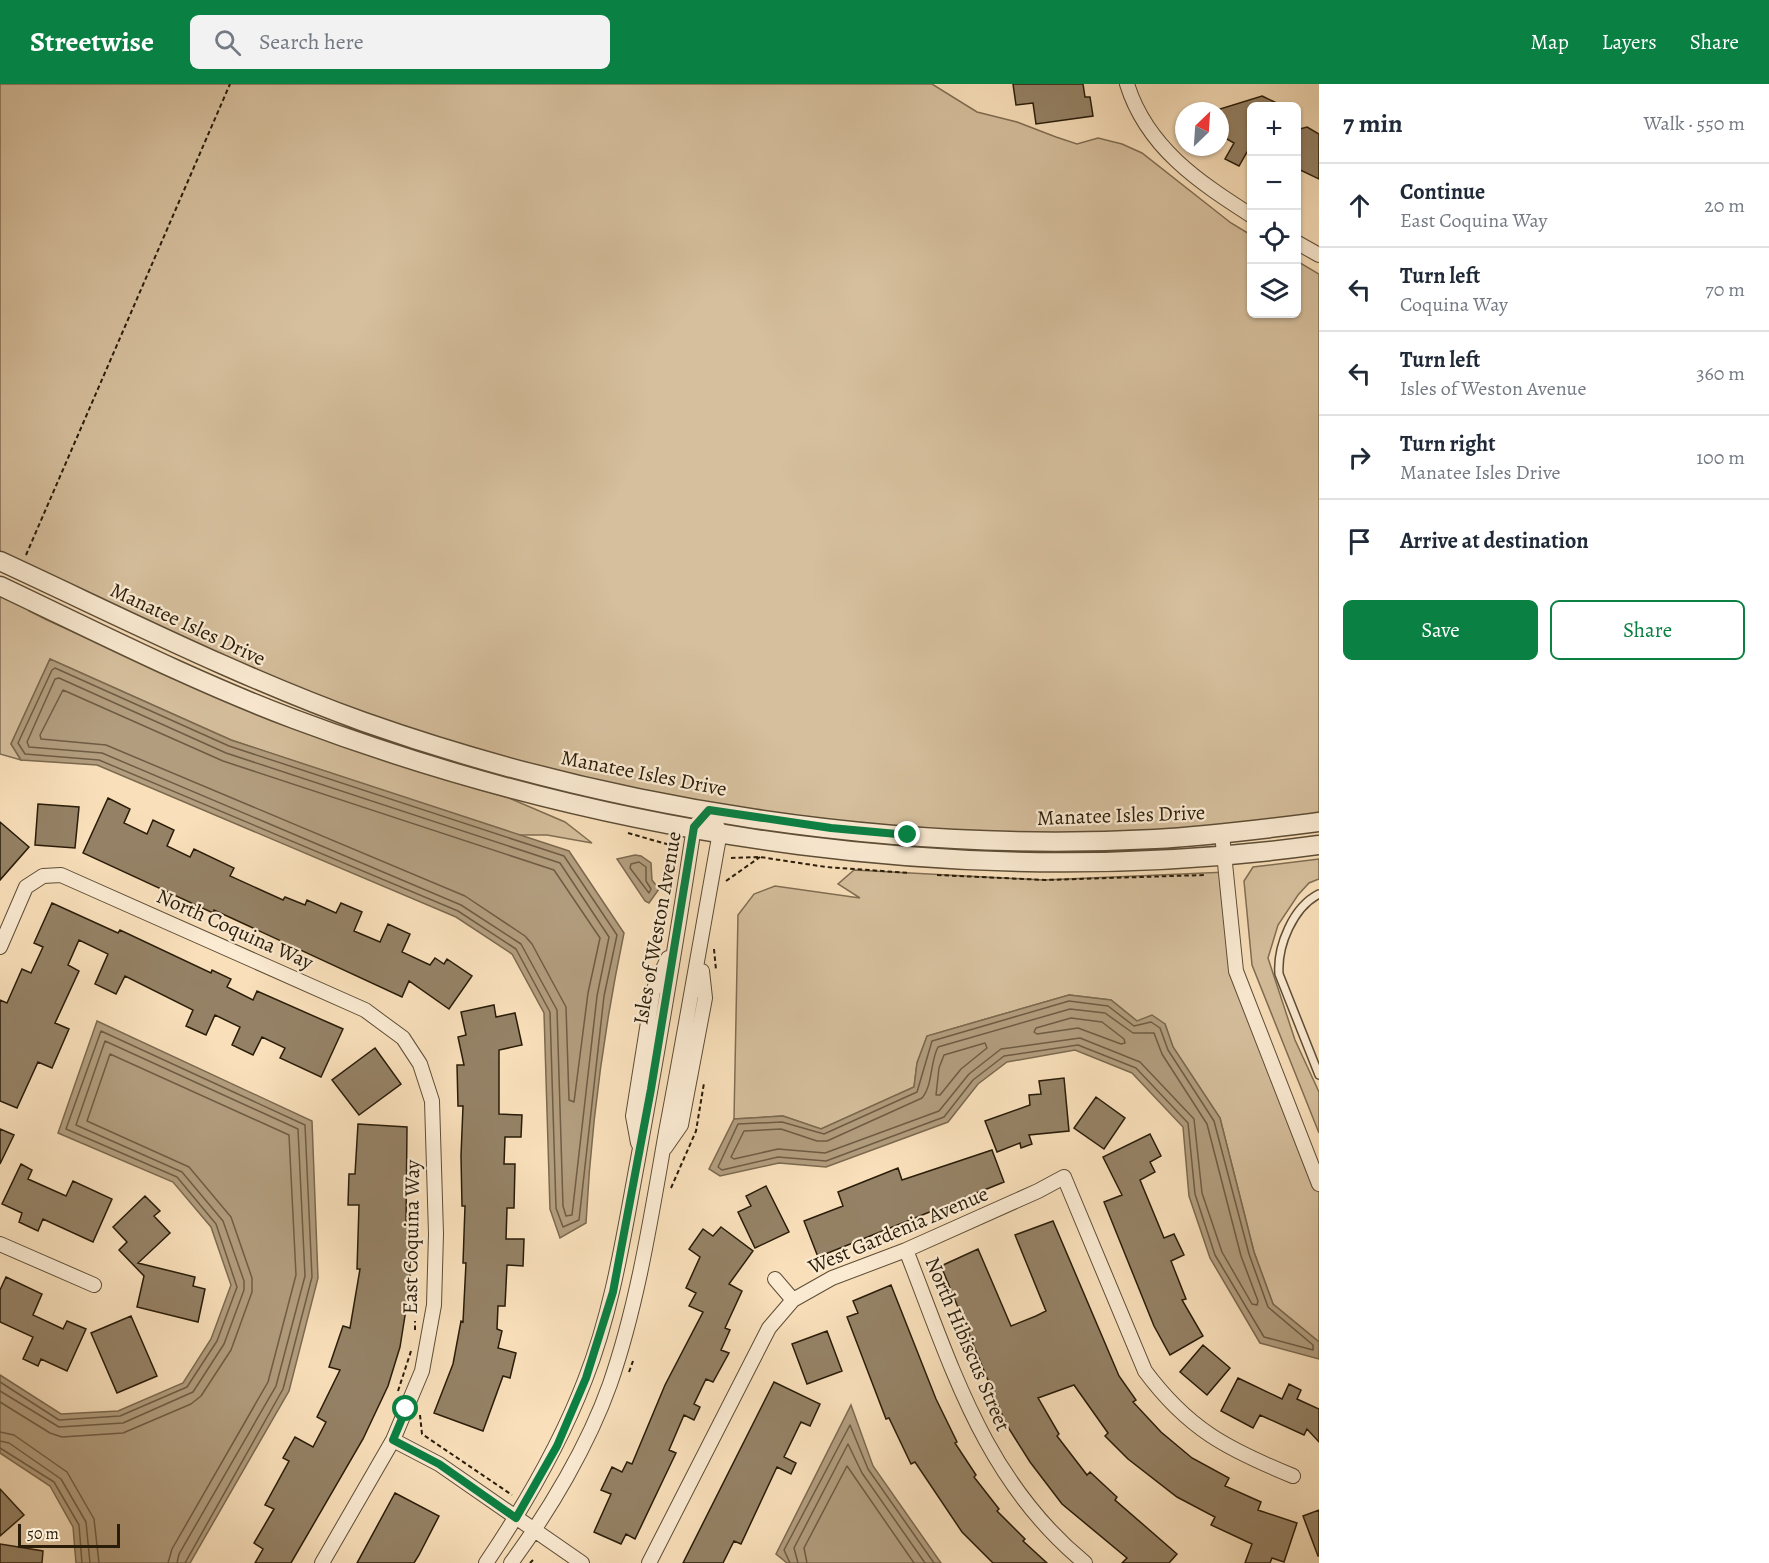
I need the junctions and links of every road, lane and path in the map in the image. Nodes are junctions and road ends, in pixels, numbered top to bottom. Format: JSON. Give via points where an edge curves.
{"nodes":[{"id":1,"x":230,"y":84,"type":"edge"},
{"id":2,"x":1127,"y":84,"type":"edge"},
{"id":3,"x":1247,"y":213,"type":"edge"},
{"id":4,"x":1301,"y":245,"type":"edge"},
{"id":5,"x":1319,"y":255,"type":"edge"},
{"id":6,"x":0,"y":561,"type":"edge"},
{"id":7,"x":19,"y":570,"type":"junction"},
{"id":8,"x":0,"y":586,"type":"edge"},
{"id":9,"x":709,"y":810,"type":"junction"},
{"id":10,"x":1319,"y":822,"type":"edge"},
{"id":11,"x":694,"y":827,"type":"junction"},
{"id":12,"x":720,"y":832,"type":"junction"},
{"id":13,"x":1222,"y":834,"type":"junction"},
{"id":14,"x":1319,"y":845,"type":"edge"},
{"id":15,"x":1225,"y":855,"type":"junction"},
{"id":16,"x":760,"y":856,"type":"dead end"},
{"id":17,"x":731,"y":858,"type":"dead end"},
{"id":18,"x":1319,"y":894,"type":"edge"},
{"id":19,"x":676,"y":942,"type":"junction"},
{"id":20,"x":0,"y":947,"type":"edge"},
{"id":21,"x":700,"y":949,"type":"junction"},
{"id":22,"x":667,"y":992,"type":"junction"},
{"id":23,"x":693,"y":997,"type":"junction"},
{"id":24,"x":403,"y":1038,"type":"joint"},
{"id":25,"x":1319,"y":1075,"type":"edge"},
{"id":26,"x":651,"y":1089,"type":"junction"},
{"id":27,"x":680,"y":1095,"type":"junction"},
{"id":28,"x":640,"y":1150,"type":"junction"},
{"id":29,"x":1319,"y":1184,"type":"edge"},
{"id":30,"x":0,"y":1244,"type":"edge"},
{"id":31,"x":906,"y":1250,"type":"junction"},
{"id":32,"x":775,"y":1278,"type":"dead end"},
{"id":33,"x":94,"y":1285,"type":"dead end"},
{"id":34,"x":793,"y":1300,"type":"junction"},
{"id":35,"x":415,"y":1321,"type":"dead end"},
{"id":36,"x":413,"y":1335,"type":"dead end"},
{"id":37,"x":412,"y":1345,"type":"dead end"},
{"id":38,"x":395,"y":1398,"type":"dead end"},
{"id":39,"x":415,"y":1413,"type":"dead end"},
{"id":40,"x":393,"y":1440,"type":"junction"},
{"id":41,"x":1293,"y":1476,"type":"dead end"},
{"id":42,"x":512,"y":1495,"type":"dead end"},
{"id":43,"x":516,"y":1518,"type":"junction"},
{"id":44,"x":535,"y":1530,"type":"junction"},
{"id":45,"x":322,"y":1563,"type":"edge"},
{"id":46,"x":486,"y":1563,"type":"edge"},
{"id":47,"x":511,"y":1563,"type":"edge"},
{"id":48,"x":582,"y":1563,"type":"edge"},
{"id":49,"x":649,"y":1563,"type":"edge"},
{"id":50,"x":1084,"y":1563,"type":"edge"}],
"edges":[{"from":1,"to":7,"type":"path"},
{"from":2,"to":3,"type":"street","via":[[1166,151],[1187,173]]},
{"from":4,"to":5,"type":"street"},
{"from":6,"to":7,"type":"street","name":"Manatee Isles Drive"},
{"from":7,"to":9,"type":"street","name":"Manatee Isles Drive","via":[[189,651],[366,722],[538,774]]},
{"from":8,"to":11,"type":"street","name":"Manatee Isles Drive","via":[[176,669],[291,718],[376,748],[530,793]]},
{"from":9,"to":11,"type":"street","name":"Isles of Weston Avenue"},
{"from":9,"to":12,"type":"street","name":"Isles of Weston Avenue"},
{"from":9,"to":13,"type":"street","name":"Manatee Isles Drive","via":[[831,828],[970,839],[1054,841]]},
{"from":10,"to":13,"type":"street","name":"Manatee Isles Drive"},
{"from":11,"to":12,"type":"street","name":"Manatee Isles Drive"},
{"from":11,"to":19,"type":"street","name":"Isles of Weston Avenue"},
{"from":12,"to":15,"type":"street","name":"Manatee Isles Drive","via":[[813,846],[964,858],[1054,861]]},
{"from":12,"to":21,"type":"street"},
{"from":13,"to":15,"type":"street"},
{"from":14,"to":15,"type":"street","name":"Manatee Isles Drive"},
{"from":15,"to":29,"type":"street","via":[[1236,971]]},
{"from":16,"to":17,"type":"path"},
{"from":18,"to":25,"type":"lane","via":[[1296,914],[1278,960],[1279,974]]},
{"from":19,"to":22,"type":"street","name":"Isles of Weston Avenue"},
{"from":19,"to":28,"type":"street","via":[[653,991],[633,1116]]},
{"from":20,"to":24,"type":"street","name":"North Coquina Way","via":[[26,887],[43,876],[61,875],[365,1010]]},
{"from":21,"to":23,"type":"street"},
{"from":21,"to":27,"type":"street","via":[[705,998]]},
{"from":22,"to":23,"type":"street"},
{"from":22,"to":26,"type":"street","name":"Isles of Weston Avenue"},
{"from":23,"to":27,"type":"street"},
{"from":24,"to":40,"type":"street","name":"East Coquina Way","via":[[420,1064],[432,1101],[436,1234],[434,1305],[422,1371]]},
{"from":26,"to":27,"type":"street"},
{"from":26,"to":28,"type":"street","name":"Isles of Weston Avenue"},
{"from":27,"to":44,"type":"street","via":[[663,1153],[637,1294],[609,1386],[578,1453]]},
{"from":28,"to":43,"type":"street","name":"Isles of Weston Avenue","via":[[613,1292],[586,1378],[557,1446]]},
{"from":30,"to":33,"type":"street"},
{"from":31,"to":34,"type":"street","name":"West Gardenia Avenue","via":[[832,1278]]},
{"from":31,"to":41,"type":"street","name":"West Gardenia Avenue","via":[[1064,1177],[1145,1371],[1159,1391],[1190,1423],[1248,1458]]},
{"from":31,"to":50,"type":"street","name":"North Hibiscus Street","via":[[979,1430],[1008,1482],[1055,1539]]},
{"from":32,"to":34,"type":"street"},
{"from":34,"to":49,"type":"street","name":"West Gardenia Avenue","via":[[769,1328]]},
{"from":35,"to":36,"type":"path"},
{"from":37,"to":38,"type":"path"},
{"from":39,"to":42,"type":"path","via":[[421,1415],[422,1434]]},
{"from":40,"to":43,"type":"street","via":[[439,1464]]},
{"from":40,"to":45,"type":"street","name":"East Coquina Way"},
{"from":43,"to":44,"type":"street"},
{"from":43,"to":46,"type":"street","name":"Isles of Weston Avenue"},
{"from":44,"to":47,"type":"street"},
{"from":44,"to":48,"type":"street"}]}
